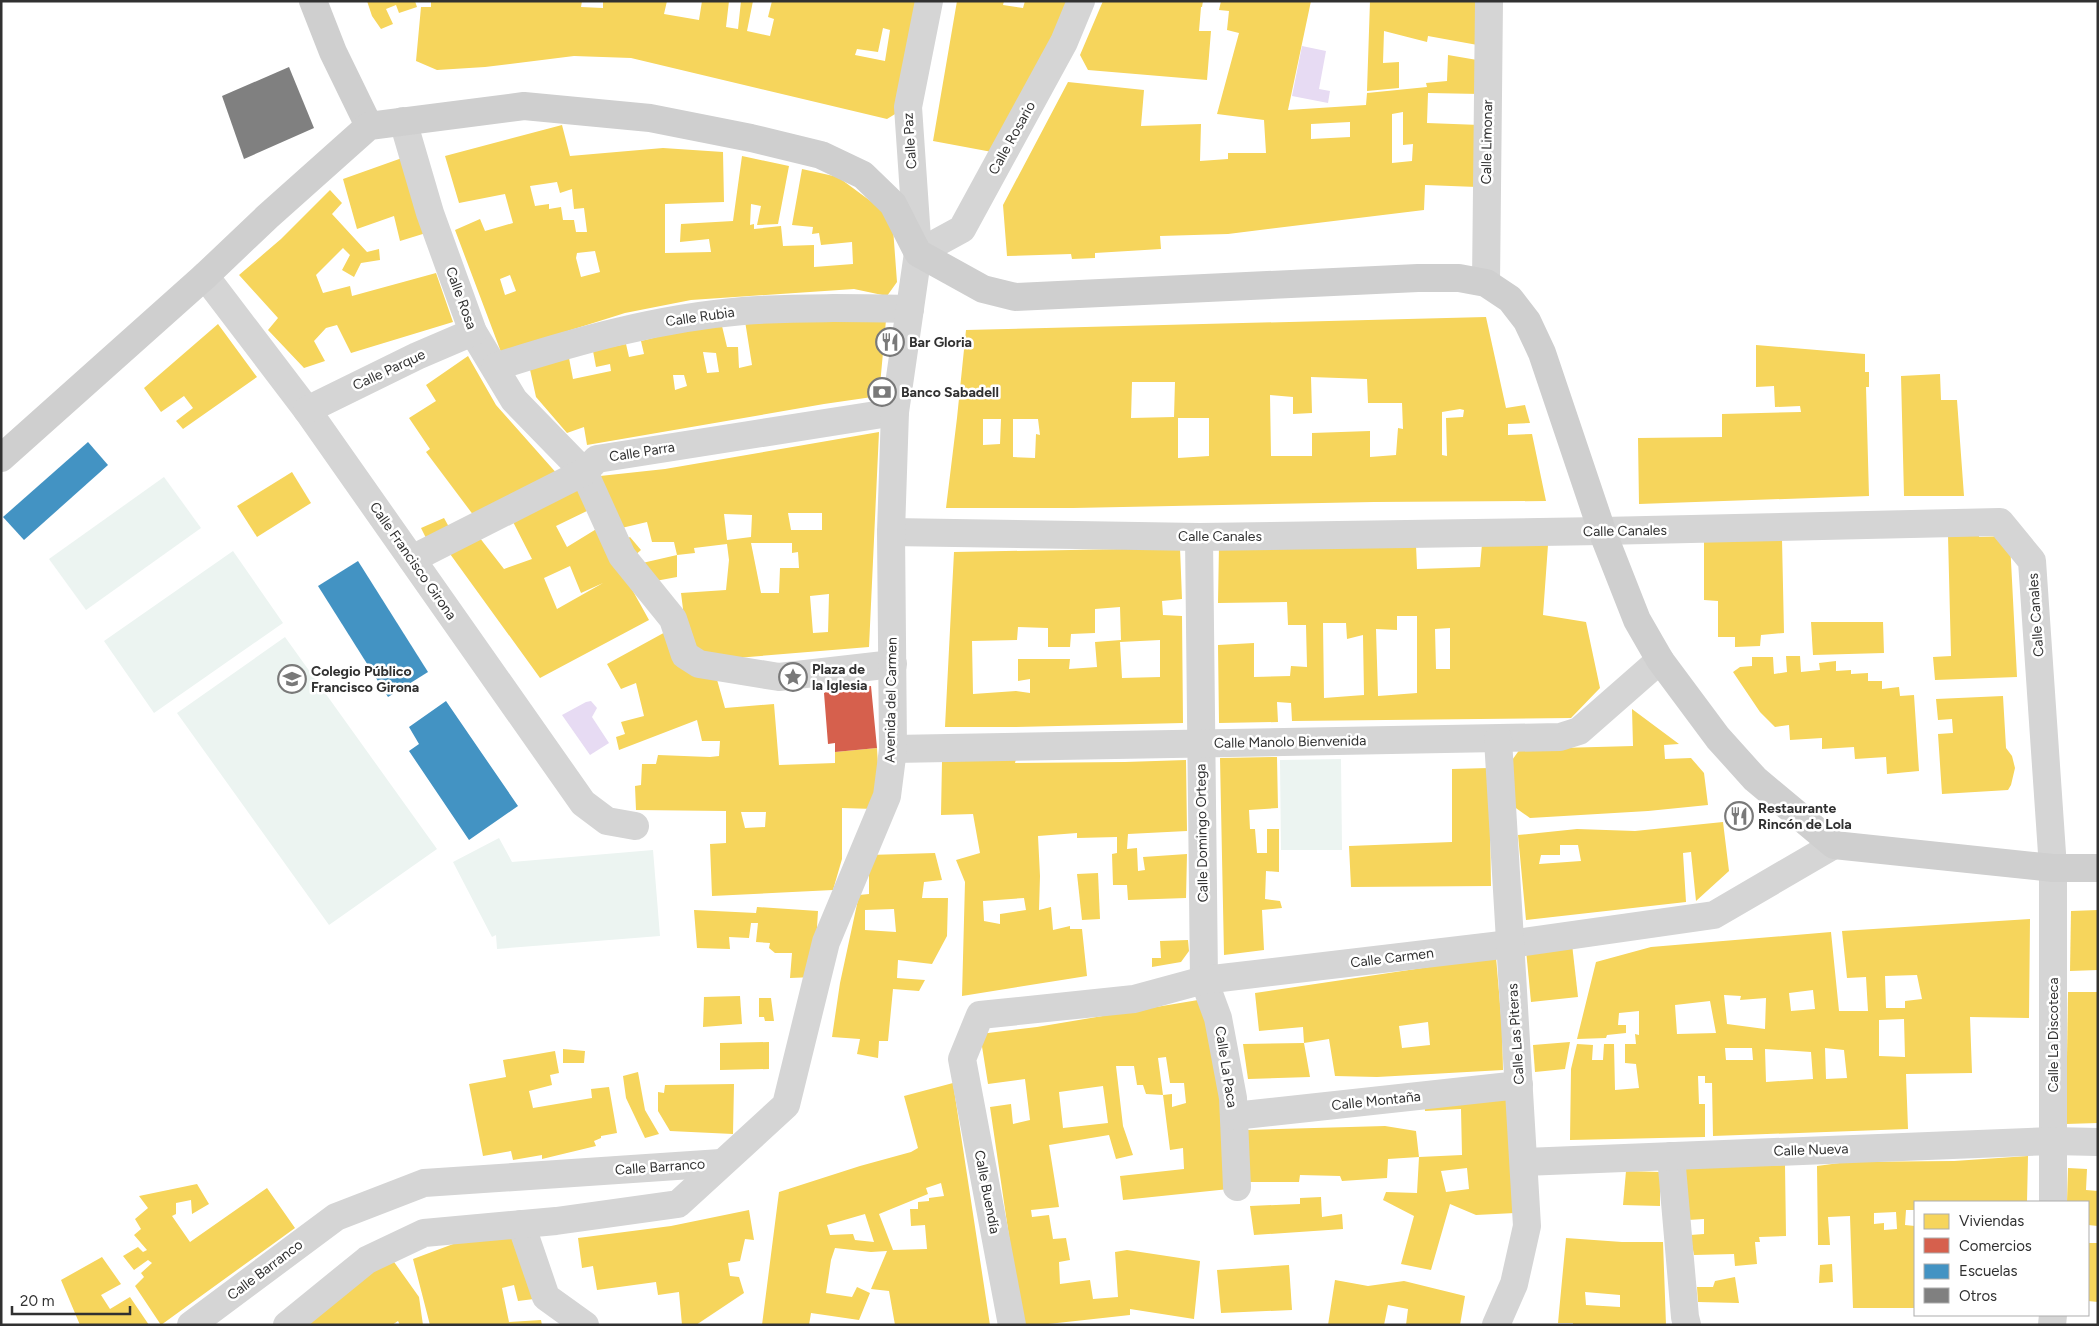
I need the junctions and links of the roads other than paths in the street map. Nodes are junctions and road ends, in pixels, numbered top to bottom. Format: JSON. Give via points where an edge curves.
{"nodes":[{"id":1,"x":313,"y":1,"type":"edge"},
{"id":2,"x":929,"y":1,"type":"edge"},
{"id":3,"x":1081,"y":1,"type":"edge"},
{"id":4,"x":1489,"y":1,"type":"edge"},
{"id":5,"x":403,"y":121,"type":"junction"},
{"id":6,"x":369,"y":126,"type":"junction"},
{"id":7,"x":918,"y":253,"type":"junction"},
{"id":8,"x":205,"y":276,"type":"junction"},
{"id":9,"x":1486,"y":283,"type":"junction"},
{"id":10,"x":910,"y":309,"type":"junction"},
{"id":11,"x":473,"y":332,"type":"junction"},
{"id":12,"x":495,"y":367,"type":"junction"},
{"id":13,"x":307,"y":410,"type":"junction"},
{"id":14,"x":895,"y":412,"type":"junction"},
{"id":15,"x":1,"y":458,"type":"edge"},
{"id":16,"x":584,"y":472,"type":"junction"},
{"id":17,"x":1602,"y":531,"type":"junction"},
{"id":18,"x":891,"y":532,"type":"junction"},
{"id":19,"x":1199,"y":537,"type":"junction"},
{"id":20,"x":412,"y":559,"type":"junction"},
{"id":21,"x":1660,"y":660,"type":"junction"},
{"id":22,"x":892,"y":664,"type":"junction"},
{"id":23,"x":1498,"y":739,"type":"junction"},
{"id":24,"x":1201,"y":744,"type":"junction"},
{"id":25,"x":893,"y":749,"type":"junction"},
{"id":26,"x":635,"y":826,"type":"dead end"},
{"id":27,"x":1834,"y":845,"type":"junction"},
{"id":28,"x":2053,"y":868,"type":"junction"},
{"id":29,"x":2098,"y":868,"type":"edge"},
{"id":30,"x":1510,"y":944,"type":"junction"},
{"id":31,"x":1204,"y":980,"type":"junction"},
{"id":32,"x":962,"y":1059,"type":"joint"},
{"id":33,"x":1519,"y":1085,"type":"junction"},
{"id":34,"x":1234,"y":1116,"type":"junction"},
{"id":35,"x":2053,"y":1141,"type":"junction"},
{"id":36,"x":2098,"y":1142,"type":"edge"},
{"id":37,"x":1671,"y":1156,"type":"junction"},
{"id":38,"x":1524,"y":1162,"type":"junction"},
{"id":39,"x":721,"y":1163,"type":"junction"},
{"id":40,"x":1237,"y":1187,"type":"dead end"},
{"id":41,"x":2053,"y":1201,"type":"edge"},
{"id":42,"x":521,"y":1224,"type":"junction"},
{"id":43,"x":191,"y":1325,"type":"edge"},
{"id":44,"x":287,"y":1325,"type":"edge"},
{"id":45,"x":585,"y":1325,"type":"edge"},
{"id":46,"x":1012,"y":1325,"type":"edge"},
{"id":47,"x":1496,"y":1325,"type":"edge"},
{"id":48,"x":1687,"y":1325,"type":"edge"}],
"edges":[{"from":1,"to":6,"type":"main road","via":[[333,52]]},
{"from":2,"to":7,"type":"street","name":"Calle Paz","via":[[908,107]]},
{"from":3,"to":7,"type":"street","name":"Calle Rosario","via":[[1064,42],[962,229]]},
{"from":4,"to":9,"type":"street","name":"Calle Limonar"},
{"from":5,"to":6,"type":"main road"},
{"from":5,"to":7,"type":"main road","via":[[524,106],[650,118],[821,155],[863,175],[892,204]]},
{"from":5,"to":11,"type":"street","name":"Calle Rosa","via":[[430,213]]},
{"from":6,"to":8,"type":"main road"},
{"from":7,"to":9,"type":"main road","via":[[983,289],[1016,297],[1418,278],[1459,278]]},
{"from":7,"to":10,"type":"street","name":"Avenida del Carmen"},
{"from":8,"to":13,"type":"street","name":"Calle Francisco Girona"},
{"from":8,"to":15,"type":"main road"},
{"from":9,"to":17,"type":"main road","via":[[1510,298],[1527,321],[1542,353]]},
{"from":10,"to":12,"type":"street","name":"Calle Rubia","via":[[825,307],[741,311],[658,323],[575,342]]},
{"from":10,"to":14,"type":"street","name":"Avenida del Carmen"},
{"from":11,"to":12,"type":"street","name":"Calle Rosa"},
{"from":11,"to":13,"type":"street","name":"Calle Parque"},
{"from":12,"to":16,"type":"street","name":"Calle Rosa","via":[[514,400]]},
{"from":13,"to":20,"type":"street","name":"Calle Francisco Girona"},
{"from":14,"to":16,"type":"street","name":"Calle Parra","via":[[597,459]]},
{"from":14,"to":18,"type":"street","name":"Avenida del Carmen"},
{"from":16,"to":20,"type":"street","name":"Calle Parra"},
{"from":16,"to":22,"type":"street","name":"Calle Rosa","via":[[622,556],[673,619],[685,655],[700,664],[779,677]]},
{"from":17,"to":19,"type":"street","name":"Calle Canales"},
{"from":17,"to":21,"type":"main road","via":[[1637,620]]},
{"from":17,"to":28,"type":"street","name":"Calle Canales","via":[[2000,522],[2032,561]]},
{"from":18,"to":19,"type":"street","name":"Calle Canales"},
{"from":18,"to":22,"type":"street","name":"Avenida del Carmen"},
{"from":19,"to":24,"type":"street","name":"Calle Domingo Ortega"},
{"from":20,"to":26,"type":"street","name":"Calle Francisco Girona","via":[[583,803],[607,821]]},
{"from":21,"to":23,"type":"street","name":"Calle Manolo Bienvenida","via":[[1578,731],[1560,737]]},
{"from":21,"to":27,"type":"main road","via":[[1718,738],[1755,779]]},
{"from":22,"to":25,"type":"street","name":"Avenida del Carmen"},
{"from":23,"to":24,"type":"street","name":"Calle Manolo Bienvenida"},
{"from":23,"to":30,"type":"street","name":"Calle Las Piteras"},
{"from":24,"to":25,"type":"street","name":"Calle Manolo Bienvenida"},
{"from":24,"to":31,"type":"street","name":"Calle Domingo Ortega"},
{"from":25,"to":39,"type":"street","name":"Avenida del Carmen","via":[[886,796],[826,942],[786,1105]]},
{"from":27,"to":28,"type":"main road"},
{"from":27,"to":30,"type":"street","name":"Calle Carmen","via":[[1714,915]]},
{"from":28,"to":29,"type":"main road"},
{"from":28,"to":35,"type":"street","name":"Calle La Discoteca"},
{"from":30,"to":31,"type":"street","name":"Calle Carmen"},
{"from":30,"to":33,"type":"street","name":"Calle Las Piteras"},
{"from":31,"to":32,"type":"street","name":"Calle Carmen","via":[[1134,999],[980,1015]]},
{"from":31,"to":34,"type":"street","name":"Calle La Paca","via":[[1218,1018]]},
{"from":32,"to":46,"type":"street","name":"Calle Buendía"},
{"from":33,"to":34,"type":"street","name":"Calle Montaña"},
{"from":33,"to":38,"type":"street","name":"Calle Las Piteras"},
{"from":34,"to":40,"type":"street","name":"Calle La Paca"},
{"from":35,"to":36,"type":"street","name":"Calle Nueva"},
{"from":35,"to":37,"type":"street","name":"Calle Nueva"},
{"from":35,"to":41,"type":"street","name":"Calle La Discoteca"},
{"from":37,"to":38,"type":"street","name":"Calle Nueva"},
{"from":37,"to":48,"type":"street"},
{"from":38,"to":47,"type":"street","name":"Calle Las Piteras","via":[[1527,1226],[1514,1284]]},
{"from":39,"to":42,"type":"street","name":"Calle Barranco","via":[[678,1204]]},
{"from":39,"to":43,"type":"street","name":"Calle Barranco","via":[[424,1184],[336,1217]]},
{"from":42,"to":44,"type":"street","name":"Calle Barranco","via":[[424,1232],[367,1260]]},
{"from":42,"to":45,"type":"street","via":[[546,1297]]}]}
